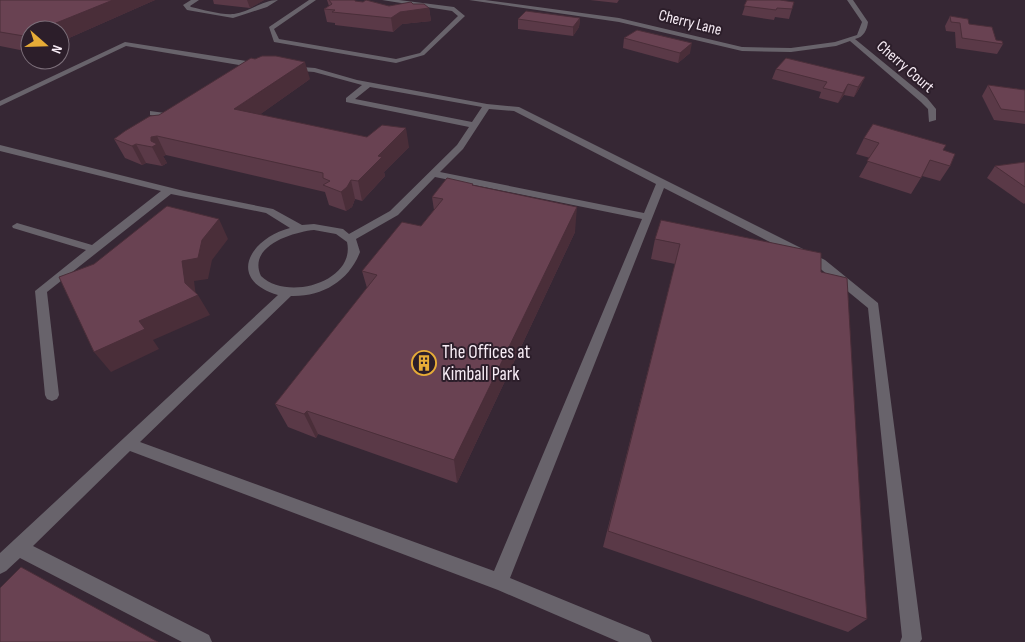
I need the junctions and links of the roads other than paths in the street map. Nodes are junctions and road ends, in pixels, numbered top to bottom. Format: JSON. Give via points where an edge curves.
{"nodes":[{"id":1,"x":196,"y":0,"type":"edge"},
{"id":2,"x":275,"y":0,"type":"edge"},
{"id":3,"x":313,"y":0,"type":"edge"},
{"id":4,"x":385,"y":0,"type":"edge"},
{"id":5,"x":394,"y":0,"type":"edge"},
{"id":6,"x":472,"y":0,"type":"edge"},
{"id":7,"x":850,"y":0,"type":"edge"},
{"id":8,"x":852,"y":40,"type":"junction"},
{"id":9,"x":268,"y":66,"type":"edge"},
{"id":10,"x":287,"y":67,"type":"edge"},
{"id":11,"x":369,"y":84,"type":"junction"},
{"id":12,"x":0,"y":104,"type":"edge"},
{"id":13,"x":487,"y":106,"type":"junction"},
{"id":14,"x":153,"y":113,"type":"dead end"},
{"id":15,"x":932,"y":120,"type":"dead end"},
{"id":16,"x":161,"y":124,"type":"edge"},
{"id":17,"x":474,"y":124,"type":"junction"},
{"id":18,"x":0,"y":148,"type":"edge"},
{"id":19,"x":434,"y":174,"type":"junction"},
{"id":20,"x":661,"y":184,"type":"junction"},
{"id":21,"x":169,"y":190,"type":"junction"},
{"id":22,"x":648,"y":217,"type":"junction"},
{"id":23,"x":17,"y":226,"type":"dead end"},
{"id":24,"x":299,"y":228,"type":"junction"},
{"id":25,"x":350,"y":238,"type":"junction"},
{"id":26,"x":94,"y":249,"type":"junction"},
{"id":27,"x":287,"y":293,"type":"junction"},
{"id":28,"x":52,"y":395,"type":"dead end"},
{"id":29,"x":129,"y":444,"type":"junction"},
{"id":30,"x":19,"y":548,"type":"junction"},
{"id":31,"x":0,"y":565,"type":"edge"},
{"id":32,"x":499,"y":582,"type":"junction"},
{"id":33,"x":202,"y":642,"type":"edge"},
{"id":34,"x":642,"y":642,"type":"edge"},
{"id":35,"x":910,"y":642,"type":"edge"}],
"edges":[{"from":1,"to":2,"type":"street","via":[[186,5],[189,9],[233,16]]},
{"from":3,"to":5,"type":"street","via":[[271,28],[276,41],[396,61],[422,54],[462,16],[454,9]]},
{"from":4,"to":5,"type":"street"},
{"from":6,"to":8,"type":"street","name":"Cherry Lane","via":[[619,20],[742,49],[791,50]]},
{"from":7,"to":8,"type":"street","via":[[864,22],[859,36]]},
{"from":8,"to":15,"type":"street","name":"Cherry Court","via":[[924,100],[932,109]]},
{"from":9,"to":12,"type":"street","via":[[124,44]]},
{"from":10,"to":11,"type":"street","via":[[315,70]]},
{"from":11,"to":13,"type":"street"},
{"from":11,"to":17,"type":"street","via":[[349,100]]},
{"from":13,"to":17,"type":"street"},
{"from":13,"to":20,"type":"street","via":[[516,109]]},
{"from":14,"to":16,"type":"street","via":[[162,115]]},
{"from":17,"to":19,"type":"street","via":[[460,148]]},
{"from":18,"to":21,"type":"street"},
{"from":19,"to":22,"type":"street"},
{"from":19,"to":25,"type":"street","via":[[394,214]]},
{"from":20,"to":22,"type":"street"},
{"from":20,"to":35,"type":"street","via":[[822,263],[874,306]]},
{"from":21,"to":24,"type":"street","via":[[269,212]]},
{"from":21,"to":26,"type":"street"},
{"from":22,"to":32,"type":"street"},
{"from":23,"to":26,"type":"street"},
{"from":24,"to":25,"type":"street","via":[[328,228]]},
{"from":24,"to":27,"type":"street","via":[[271,240],[259,250],[253,261],[252,273],[258,282]]},
{"from":25,"to":27,"type":"street","via":[[355,246],[355,256],[350,267],[339,277],[306,292]]},
{"from":26,"to":28,"type":"street","via":[[42,290]]},
{"from":27,"to":29,"type":"street"},
{"from":29,"to":30,"type":"street"},
{"from":29,"to":32,"type":"street"},
{"from":30,"to":31,"type":"street"},
{"from":30,"to":33,"type":"street"},
{"from":32,"to":34,"type":"street"}]}
